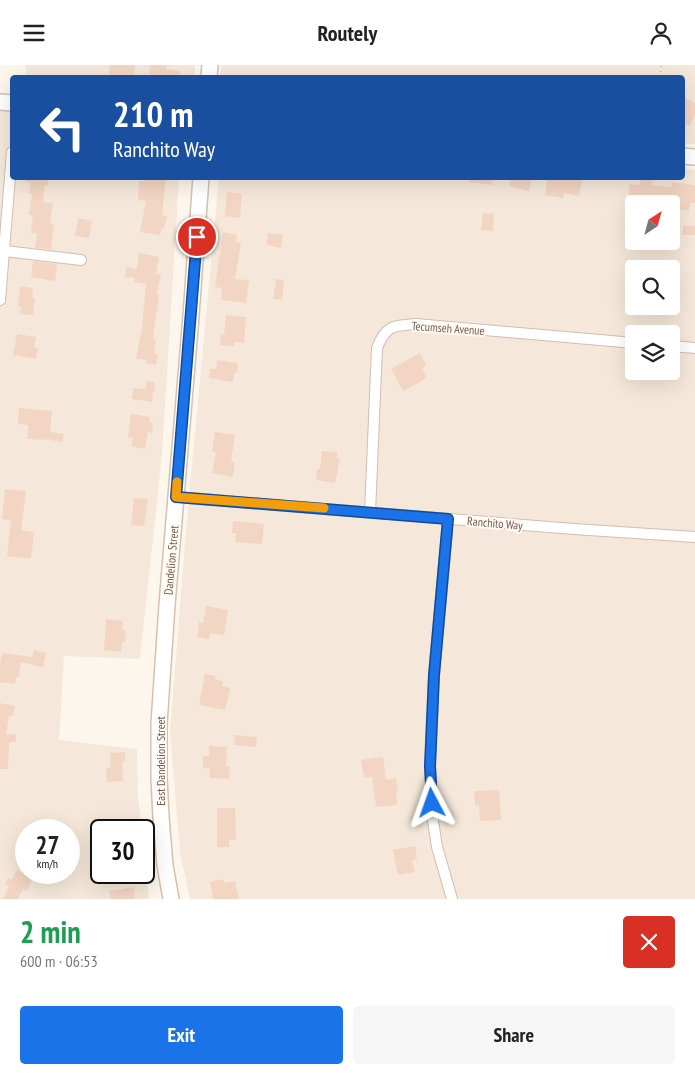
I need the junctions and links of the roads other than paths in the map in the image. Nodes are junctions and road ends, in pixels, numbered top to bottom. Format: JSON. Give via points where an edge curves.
{"nodes":[{"id":1,"x":10,"y":180,"type":"edge"},
{"id":2,"x":201,"y":180,"type":"edge"},
{"id":3,"x":5,"y":251,"type":"junction"},
{"id":4,"x":81,"y":259,"type":"dead end"},
{"id":5,"x":0,"y":295,"type":"edge"},
{"id":6,"x":625,"y":342,"type":"edge"},
{"id":7,"x":680,"y":347,"type":"edge"},
{"id":8,"x":695,"y":348,"type":"edge"},
{"id":9,"x":176,"y":497,"type":"junction"},
{"id":10,"x":370,"y":512,"type":"junction"},
{"id":11,"x":448,"y":519,"type":"junction"},
{"id":12,"x":695,"y":537,"type":"edge"},
{"id":13,"x":166,"y":623,"type":"joint"},
{"id":14,"x":171,"y":899,"type":"edge"},
{"id":15,"x":452,"y":899,"type":"edge"}],
"edges":[{"from":1,"to":3,"type":"street"},
{"from":2,"to":9,"type":"street","name":"Dandelion Street"},
{"from":3,"to":4,"type":"street"},
{"from":3,"to":5,"type":"street"},
{"from":6,"to":10,"type":"street","name":"Tecumseh Avenue","via":[[416,324],[398,325],[388,330],[377,348]]},
{"from":7,"to":8,"type":"street"},
{"from":9,"to":10,"type":"street","name":"Ranchito Way"},
{"from":9,"to":13,"type":"street","name":"Dandelion Street"},
{"from":10,"to":11,"type":"street","name":"Ranchito Way"},
{"from":11,"to":12,"type":"street","name":"Ranchito Way"},
{"from":11,"to":15,"type":"street","via":[[434,675],[430,766],[437,847]]},
{"from":13,"to":14,"type":"street","name":"East Dandelion Street","via":[[159,778],[164,855]]}]}
